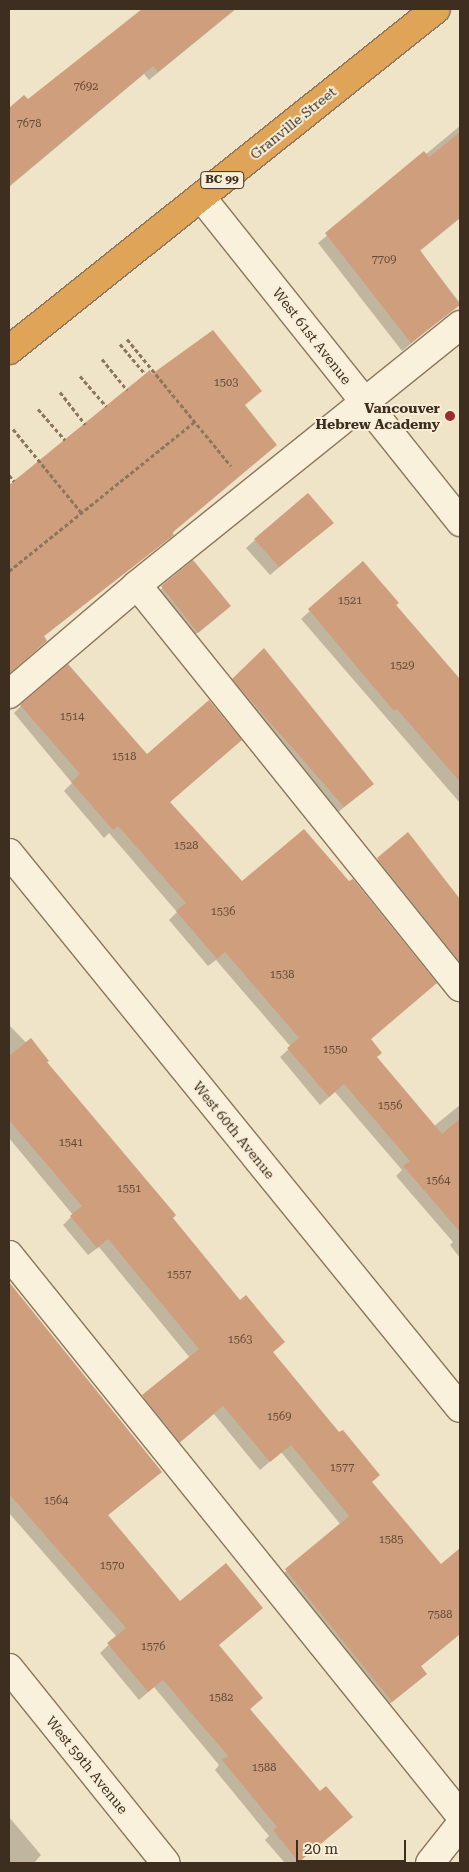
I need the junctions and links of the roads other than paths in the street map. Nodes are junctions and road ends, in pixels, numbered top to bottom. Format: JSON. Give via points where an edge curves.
{"nodes":[{"id":1,"x":436,"y":9,"type":"edge"},
{"id":2,"x":201,"y":197,"type":"junction"},
{"id":3,"x":460,"y":325,"type":"edge"},
{"id":4,"x":9,"y":350,"type":"edge"},
{"id":5,"x":364,"y":401,"type":"junction"},
{"id":6,"x":460,"y":522,"type":"edge"},
{"id":7,"x":137,"y":585,"type":"junction"},
{"id":8,"x":9,"y":694,"type":"edge"},
{"id":9,"x":9,"y":853,"type":"edge"},
{"id":10,"x":460,"y":988,"type":"edge"},
{"id":11,"x":9,"y":1255,"type":"edge"},
{"id":12,"x":460,"y":1408,"type":"edge"},
{"id":13,"x":9,"y":1668,"type":"edge"},
{"id":14,"x":460,"y":1815,"type":"edge"},
{"id":15,"x":460,"y":1825,"type":"edge"},
{"id":16,"x":166,"y":1863,"type":"edge"},
{"id":17,"x":430,"y":1863,"type":"edge"}],
"edges":[{"from":1,"to":2,"type":"highway","name":"Granville Street","number":"BC 99"},
{"from":2,"to":4,"type":"highway","name":"Granville Street","number":"BC 99"},
{"from":2,"to":5,"type":"street","name":"West 61st Avenue"},
{"from":3,"to":5,"type":"street"},
{"from":5,"to":6,"type":"street","name":"West 61st Avenue"},
{"from":5,"to":7,"type":"street"},
{"from":7,"to":8,"type":"street"},
{"from":7,"to":10,"type":"street"},
{"from":9,"to":12,"type":"street","name":"West 60th Avenue"},
{"from":11,"to":14,"type":"street"},
{"from":13,"to":16,"type":"street","name":"West 59th Avenue"},
{"from":15,"to":17,"type":"street"}]}
